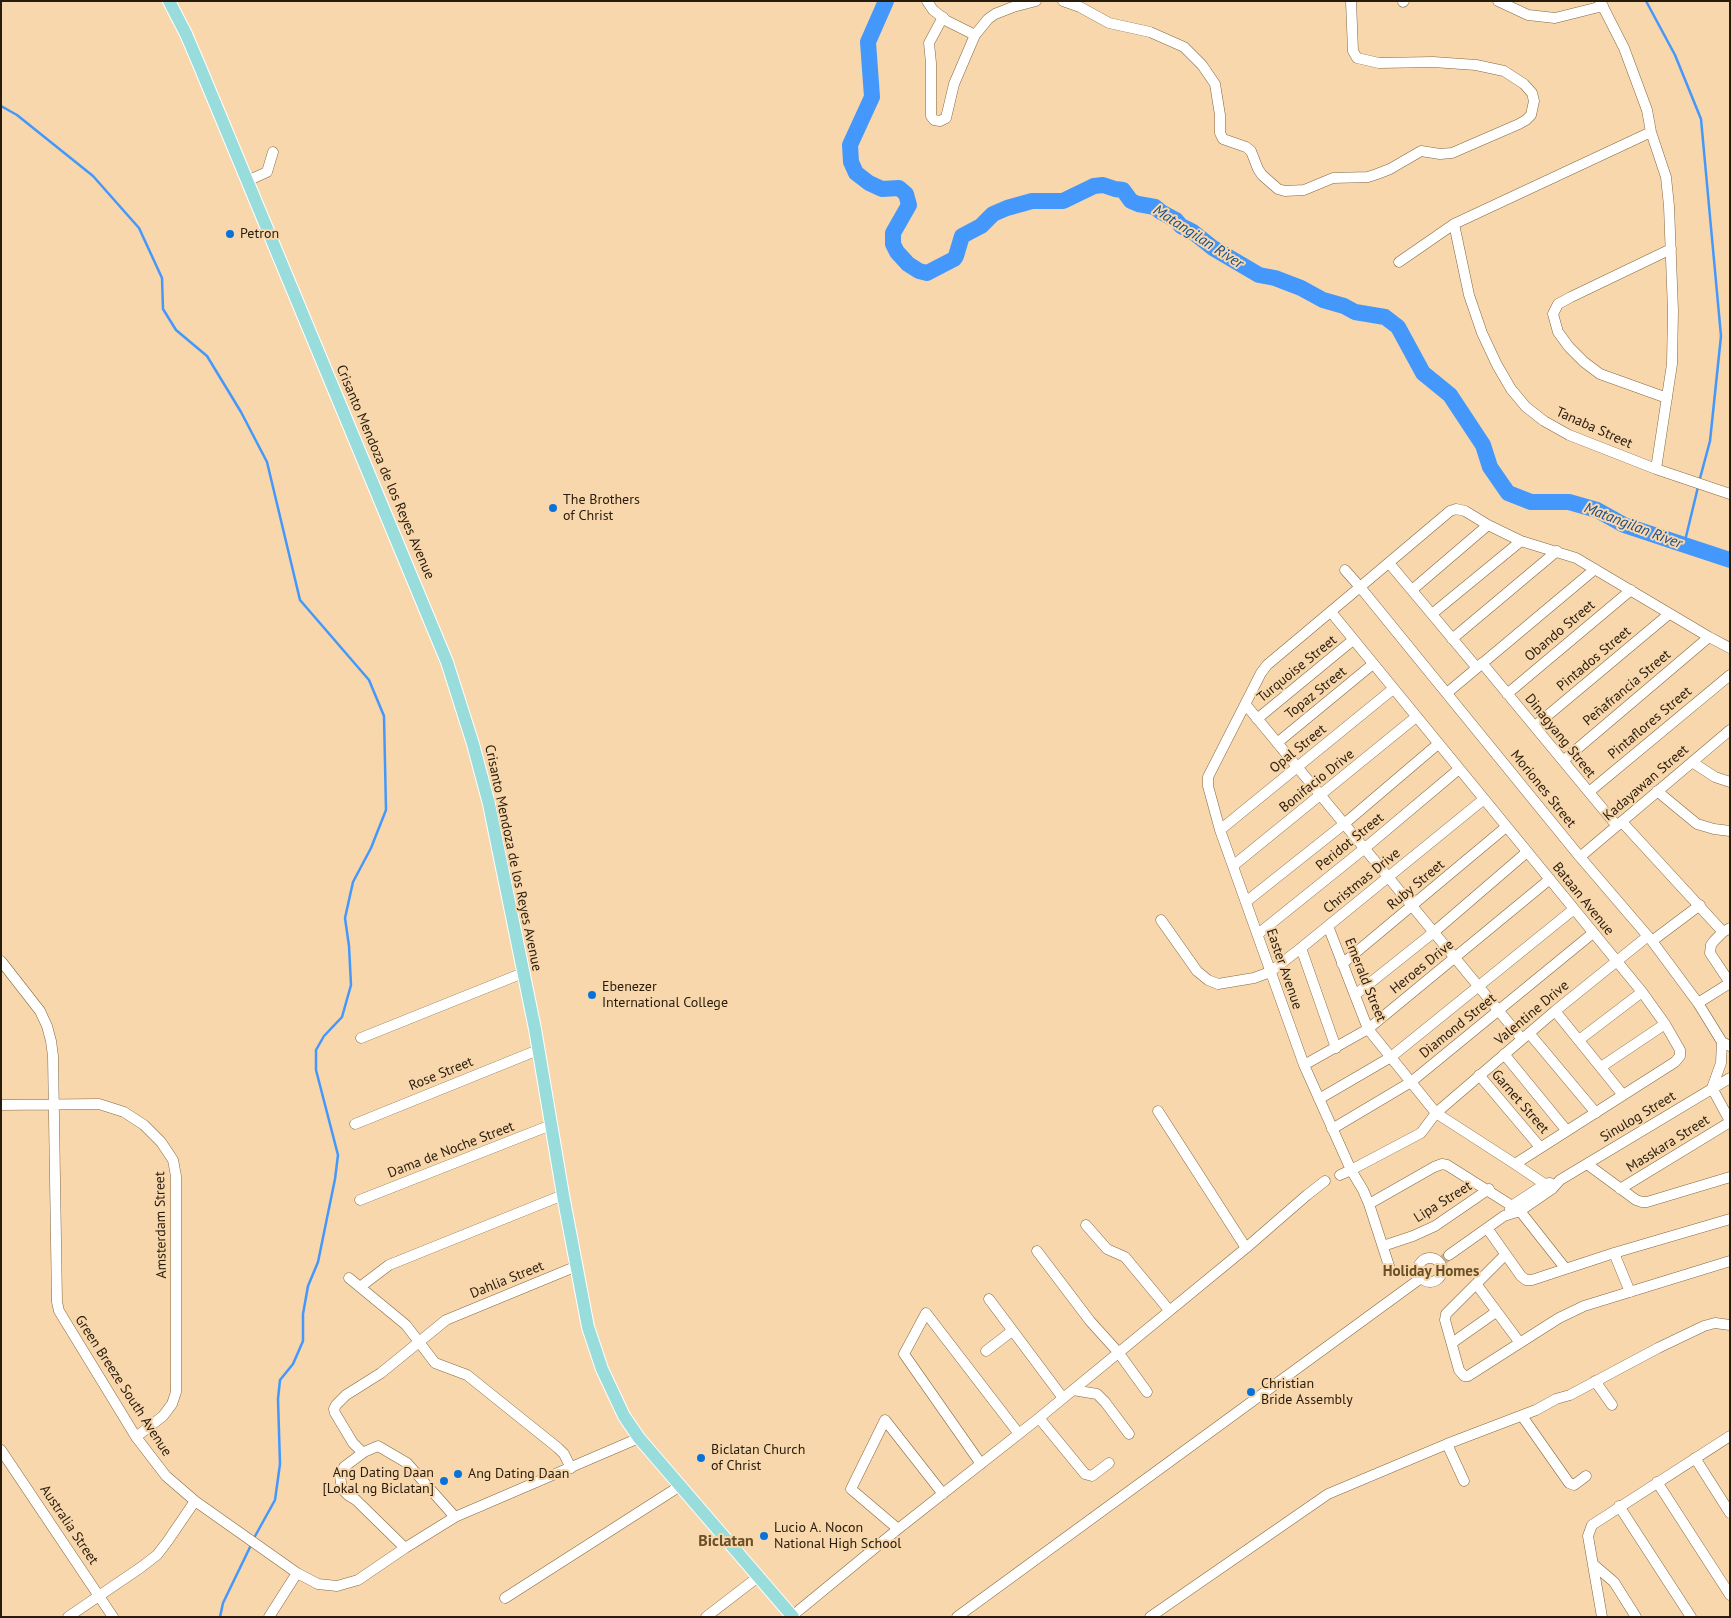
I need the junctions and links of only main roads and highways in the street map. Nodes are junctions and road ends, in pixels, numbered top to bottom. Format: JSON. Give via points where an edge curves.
{"nodes":[{"id":1,"x":169,"y":1,"type":"edge"},
{"id":2,"x":793,"y":1616,"type":"edge"}],
"edges":[{"from":1,"to":2,"type":"main road","name":"Crisanto Mendoza de los Reyes Avenue","via":[[186,34],[448,662],[489,804],[588,1327],[602,1369],[624,1416],[639,1438]]}]}
